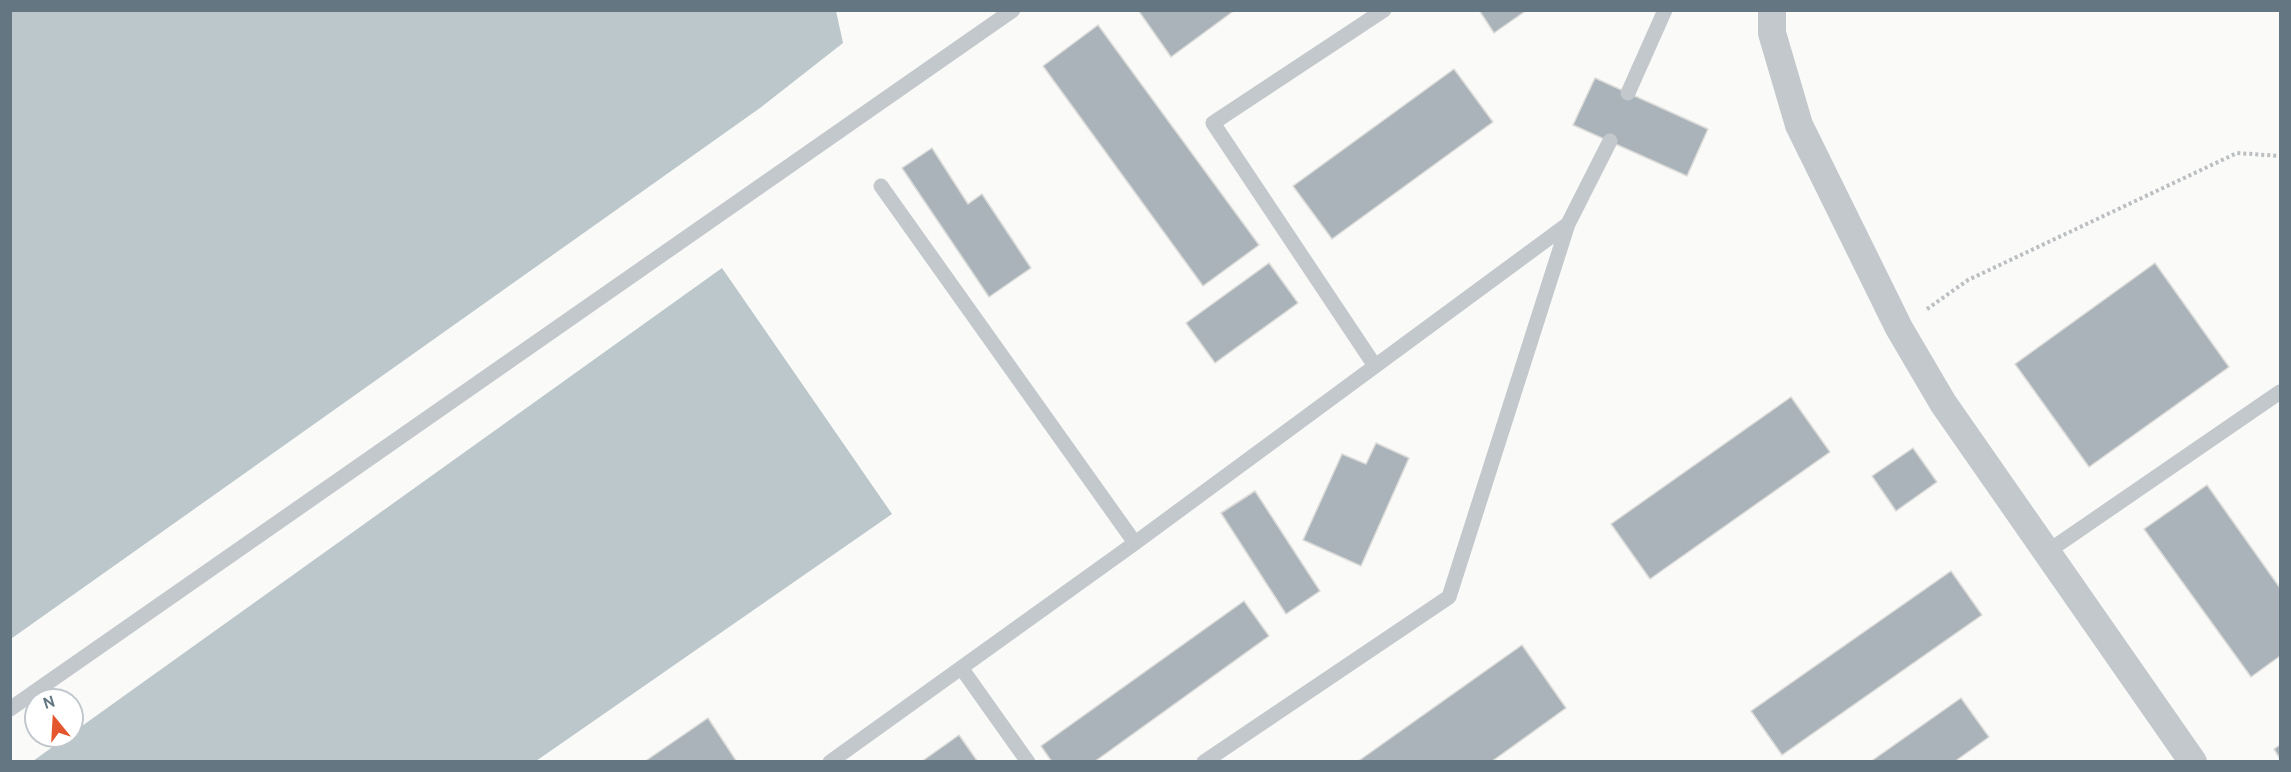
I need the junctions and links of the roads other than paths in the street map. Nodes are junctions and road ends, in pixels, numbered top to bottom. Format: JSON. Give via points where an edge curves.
{"nodes":[{"id":1,"x":1013,"y":10,"type":"edge"},
{"id":2,"x":1384,"y":10,"type":"edge"},
{"id":3,"x":1665,"y":10,"type":"edge"},
{"id":4,"x":1772,"y":10,"type":"edge"},
{"id":5,"x":1628,"y":93,"type":"dead end"},
{"id":6,"x":1610,"y":141,"type":"dead end"},
{"id":7,"x":881,"y":186,"type":"dead end"},
{"id":8,"x":1568,"y":224,"type":"junction"},
{"id":9,"x":1375,"y":366,"type":"junction"},
{"id":10,"x":2280,"y":392,"type":"edge"},
{"id":11,"x":1135,"y":543,"type":"junction"},
{"id":12,"x":2047,"y":552,"type":"junction"},
{"id":13,"x":962,"y":669,"type":"junction"},
{"id":14,"x":10,"y":710,"type":"edge"},
{"id":15,"x":830,"y":762,"type":"edge"},
{"id":16,"x":1028,"y":762,"type":"edge"},
{"id":17,"x":1204,"y":762,"type":"edge"},
{"id":18,"x":2193,"y":762,"type":"edge"}],
"edges":[{"from":1,"to":14,"type":"lane"},
{"from":2,"to":9,"type":"lane","via":[[1213,123]]},
{"from":3,"to":5,"type":"lane"},
{"from":4,"to":12,"type":"street","via":[[1772,33],[1798,125],[1899,328],[1943,403]]},
{"from":6,"to":8,"type":"lane"},
{"from":7,"to":11,"type":"lane"},
{"from":8,"to":9,"type":"lane"},
{"from":8,"to":17,"type":"lane","via":[[1449,597]]},
{"from":9,"to":11,"type":"lane"},
{"from":10,"to":12,"type":"lane"},
{"from":11,"to":13,"type":"lane"},
{"from":12,"to":18,"type":"street"},
{"from":13,"to":15,"type":"lane"},
{"from":13,"to":16,"type":"lane"}]}
